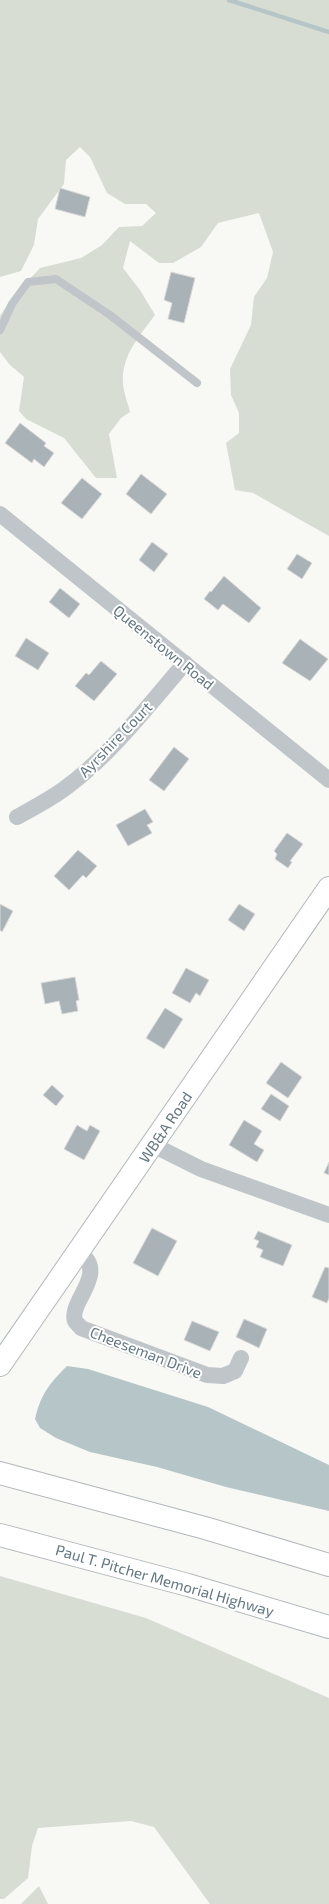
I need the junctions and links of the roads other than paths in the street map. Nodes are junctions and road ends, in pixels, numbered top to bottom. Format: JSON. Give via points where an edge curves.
{"nodes":[{"id":1,"x":0,"y":330,"type":"edge"},
{"id":2,"x":197,"y":383,"type":"dead end"},
{"id":3,"x":0,"y":514,"type":"edge"},
{"id":4,"x":185,"y":663,"type":"junction"},
{"id":5,"x":329,"y":780,"type":"edge"},
{"id":6,"x":17,"y":817,"type":"dead end"},
{"id":7,"x":329,"y":888,"type":"edge"},
{"id":8,"x":153,"y":1145,"type":"junction"},
{"id":9,"x":329,"y":1215,"type":"edge"},
{"id":10,"x":79,"y":1252,"type":"junction"},
{"id":11,"x":241,"y":1358,"type":"dead end"},
{"id":12,"x":0,"y":1364,"type":"edge"},
{"id":13,"x":0,"y":1473,"type":"edge"},
{"id":14,"x":0,"y":1535,"type":"edge"},
{"id":15,"x":329,"y":1565,"type":"edge"},
{"id":16,"x":329,"y":1627,"type":"edge"}],
"edges":[{"from":1,"to":2,"type":"lane","via":[[12,304],[28,282],[56,279],[110,314]]},
{"from":3,"to":4,"type":"street","name":"Queenstown Road"},
{"from":4,"to":5,"type":"street","name":"Queenstown Road"},
{"from":4,"to":6,"type":"street","name":"Ayrshire Court","via":[[96,763],[65,789]]},
{"from":7,"to":8,"type":"main road","name":"WB&A Road"},
{"from":8,"to":9,"type":"street","via":[[201,1169]]},
{"from":8,"to":10,"type":"main road","name":"WB&A Road"},
{"from":10,"to":11,"type":"street","name":"Cheeseman Drive","via":[[88,1258],[91,1265],[91,1272],[74,1312],[75,1321],[81,1328],[207,1376],[223,1376],[235,1372]]},
{"from":10,"to":12,"type":"main road","name":"WB&A Road"},
{"from":13,"to":15,"type":"main road","via":[[205,1528]]},
{"from":14,"to":16,"type":"main road","name":"Paul T. Pitcher Memorial Highway","via":[[188,1585]]}]}
